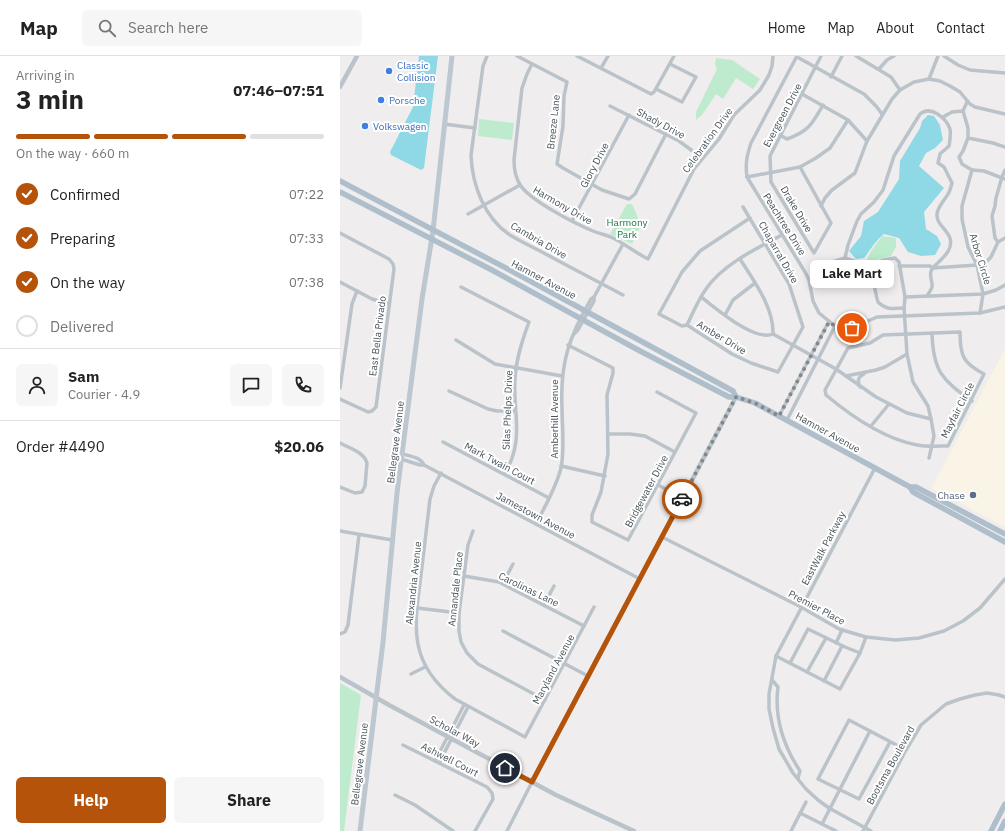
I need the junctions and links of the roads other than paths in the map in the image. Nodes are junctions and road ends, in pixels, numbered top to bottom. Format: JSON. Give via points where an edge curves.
{"nodes":[{"id":1,"x":357,"y":56,"type":"edge"},
{"id":2,"x":452,"y":56,"type":"edge"},
{"id":3,"x":488,"y":56,"type":"edge"},
{"id":4,"x":517,"y":56,"type":"edge"},
{"id":5,"x":577,"y":56,"type":"edge"},
{"id":6,"x":608,"y":56,"type":"edge"},
{"id":7,"x":674,"y":56,"type":"edge"},
{"id":8,"x":773,"y":56,"type":"edge"},
{"id":9,"x":821,"y":56,"type":"edge"},
{"id":10,"x":842,"y":56,"type":"edge"},
{"id":11,"x":856,"y":56,"type":"edge"},
{"id":12,"x":894,"y":56,"type":"edge"},
{"id":13,"x":938,"y":56,"type":"edge"},
{"id":14,"x":944,"y":56,"type":"edge"},
{"id":15,"x":797,"y":57,"type":"edge"},
{"id":16,"x":886,"y":58,"type":"edge"},
{"id":17,"x":532,"y":64,"type":"junction"},
{"id":18,"x":670,"y":64,"type":"junction"},
{"id":19,"x":815,"y":67,"type":"junction"},
{"id":20,"x":601,"y":68,"type":"junction"},
{"id":21,"x":878,"y":69,"type":"junction"},
{"id":22,"x":1005,"y":73,"type":"edge"},
{"id":23,"x":831,"y":77,"type":"junction"},
{"id":24,"x":929,"y":79,"type":"junction"},
{"id":25,"x":340,"y":87,"type":"edge"},
{"id":26,"x":656,"y":88,"type":"junction"},
{"id":27,"x":900,"y":90,"type":"junction"},
{"id":28,"x":802,"y":94,"type":"junction"},
{"id":29,"x":967,"y":102,"type":"junction"},
{"id":30,"x":823,"y":105,"type":"junction"},
{"id":31,"x":610,"y":106,"type":"dead end"},
{"id":32,"x":963,"y":111,"type":"junction"},
{"id":33,"x":882,"y":114,"type":"junction"},
{"id":34,"x":1005,"y":114,"type":"edge"},
{"id":35,"x":629,"y":116,"type":"junction"},
{"id":36,"x":942,"y":118,"type":"junction"},
{"id":37,"x":848,"y":120,"type":"junction"},
{"id":38,"x":444,"y":124,"type":"junction"},
{"id":39,"x":475,"y":128,"type":"junction"},
{"id":40,"x":666,"y":134,"type":"junction"},
{"id":41,"x":780,"y":136,"type":"junction"},
{"id":42,"x":968,"y":138,"type":"junction"},
{"id":43,"x":867,"y":141,"type":"junction"},
{"id":44,"x":1005,"y":147,"type":"edge"},
{"id":45,"x":702,"y":158,"type":"junction"},
{"id":46,"x":800,"y":167,"type":"junction"},
{"id":47,"x":972,"y":170,"type":"junction"},
{"id":48,"x":1005,"y":170,"type":"edge"},
{"id":49,"x":771,"y":172,"type":"junction"},
{"id":50,"x":747,"y":177,"type":"junction"},
{"id":51,"x":1003,"y":178,"type":"edge"},
{"id":52,"x":340,"y":181,"type":"edge"},
{"id":53,"x":520,"y":185,"type":"junction"},
{"id":54,"x":592,"y":185,"type":"junction"},
{"id":55,"x":340,"y":192,"type":"edge"},
{"id":56,"x":484,"y":205,"type":"junction"},
{"id":57,"x":821,"y":206,"type":"junction"},
{"id":58,"x":743,"y":207,"type":"dead end"},
{"id":59,"x":468,"y":214,"type":"dead end"},
{"id":60,"x":750,"y":218,"type":"junction"},
{"id":61,"x":572,"y":221,"type":"junction"},
{"id":62,"x":433,"y":231,"type":"junction"},
{"id":63,"x":340,"y":233,"type":"edge"},
{"id":64,"x":782,"y":235,"type":"junction"},
{"id":65,"x":1005,"y":238,"type":"edge"},
{"id":66,"x":432,"y":240,"type":"junction"},
{"id":67,"x":998,"y":242,"type":"junction"},
{"id":68,"x":623,"y":244,"type":"junction"},
{"id":69,"x":765,"y":244,"type":"junction"},
{"id":70,"x":845,"y":258,"type":"junction"},
{"id":71,"x":648,"y":259,"type":"joint"},
{"id":72,"x":740,"y":259,"type":"junction"},
{"id":73,"x":977,"y":265,"type":"junction"},
{"id":74,"x":899,"y":266,"type":"junction"},
{"id":75,"x":871,"y":267,"type":"junction"},
{"id":76,"x":933,"y":268,"type":"junction"},
{"id":77,"x":828,"y":274,"type":"dead end"},
{"id":78,"x":340,"y":282,"type":"edge"},
{"id":79,"x":601,"y":283,"type":"junction"},
{"id":80,"x":755,"y":283,"type":"junction"},
{"id":81,"x":1005,"y":285,"type":"edge"},
{"id":82,"x":461,"y":287,"type":"dead end"},
{"id":83,"x":357,"y":291,"type":"junction"},
{"id":84,"x":983,"y":294,"type":"junction"},
{"id":85,"x":623,"y":295,"type":"dead end"},
{"id":86,"x":905,"y":296,"type":"junction"},
{"id":87,"x":927,"y":296,"type":"junction"},
{"id":88,"x":701,"y":297,"type":"junction"},
{"id":89,"x":389,"y":304,"type":"junction"},
{"id":90,"x":1005,"y":307,"type":"edge"},
{"id":91,"x":904,"y":308,"type":"junction"},
{"id":92,"x":586,"y":312,"type":"junction"},
{"id":93,"x":980,"y":313,"type":"junction"},
{"id":94,"x":725,"y":315,"type":"junction"},
{"id":95,"x":905,"y":317,"type":"junction"},
{"id":96,"x":582,"y":319,"type":"junction"},
{"id":97,"x":829,"y":322,"type":"junction"},
{"id":98,"x":687,"y":325,"type":"junction"},
{"id":99,"x":835,"y":326,"type":"junction"},
{"id":100,"x":932,"y":333,"type":"junction"},
{"id":101,"x":773,"y":334,"type":"junction"},
{"id":102,"x":906,"y":334,"type":"junction"},
{"id":103,"x":456,"y":340,"type":"dead end"},
{"id":104,"x":568,"y":345,"type":"junction"},
{"id":105,"x":793,"y":345,"type":"junction"},
{"id":106,"x":907,"y":354,"type":"junction"},
{"id":107,"x":812,"y":356,"type":"junction"},
{"id":108,"x":818,"y":359,"type":"junction"},
{"id":109,"x":516,"y":368,"type":"junction"},
{"id":110,"x":836,"y":369,"type":"junction"},
{"id":111,"x":778,"y":372,"type":"joint"},
{"id":112,"x":865,"y":373,"type":"junction"},
{"id":113,"x":562,"y":376,"type":"junction"},
{"id":114,"x":846,"y":376,"type":"junction"},
{"id":115,"x":340,"y":388,"type":"edge"},
{"id":116,"x":861,"y":388,"type":"junction"},
{"id":117,"x":449,"y":391,"type":"dead end"},
{"id":118,"x":657,"y":392,"type":"dead end"},
{"id":119,"x":736,"y":397,"type":"junction"},
{"id":120,"x":340,"y":399,"type":"edge"},
{"id":121,"x":972,"y":401,"type":"junction"},
{"id":122,"x":889,"y":404,"type":"junction"},
{"id":123,"x":516,"y":411,"type":"junction"},
{"id":124,"x":779,"y":416,"type":"junction"},
{"id":125,"x":931,"y":419,"type":"junction"},
{"id":126,"x":787,"y":420,"type":"junction"},
{"id":127,"x":871,"y":426,"type":"junction"},
{"id":128,"x":609,"y":434,"type":"junction"},
{"id":129,"x":443,"y":442,"type":"dead end"},
{"id":130,"x":340,"y":443,"type":"edge"},
{"id":131,"x":932,"y":446,"type":"junction"},
{"id":132,"x":675,"y":452,"type":"junction"},
{"id":133,"x":402,"y":456,"type":"junction"},
{"id":134,"x":929,"y":458,"type":"dead end"},
{"id":135,"x":561,"y":466,"type":"junction"},
{"id":136,"x":875,"y":468,"type":"junction"},
{"id":137,"x":441,"y":473,"type":"junction"},
{"id":138,"x":504,"y":474,"type":"junction"},
{"id":139,"x":605,"y":476,"type":"junction"},
{"id":140,"x":658,"y":485,"type":"junction"},
{"id":141,"x":340,"y":487,"type":"edge"},
{"id":142,"x":910,"y":487,"type":"junction"},
{"id":143,"x":918,"y":495,"type":"junction"},
{"id":144,"x":549,"y":498,"type":"junction"},
{"id":145,"x":683,"y":498,"type":"junction"},
{"id":146,"x":949,"y":505,"type":"junction"},
{"id":147,"x":536,"y":524,"type":"junction"},
{"id":148,"x":473,"y":530,"type":"dead end"},
{"id":149,"x":340,"y":531,"type":"edge"},
{"id":150,"x":1005,"y":534,"type":"edge"},
{"id":151,"x":359,"y":535,"type":"junction"},
{"id":152,"x":662,"y":537,"type":"junction"},
{"id":153,"x":392,"y":540,"type":"junction"},
{"id":154,"x":1005,"y":542,"type":"edge"},
{"id":155,"x":513,"y":564,"type":"dead end"},
{"id":156,"x":464,"y":576,"type":"junction"},
{"id":157,"x":640,"y":579,"type":"junction"},
{"id":158,"x":1005,"y":580,"type":"edge"},
{"id":159,"x":503,"y":584,"type":"junction"},
{"id":160,"x":554,"y":586,"type":"dead end"},
{"id":161,"x":544,"y":605,"type":"junction"},
{"id":162,"x":594,"y":607,"type":"dead end"},
{"id":163,"x":801,"y":607,"type":"junction"},
{"id":164,"x":417,"y":608,"type":"junction"},
{"id":165,"x":459,"y":613,"type":"junction"},
{"id":166,"x":584,"y":626,"type":"junction"},
{"id":167,"x":503,"y":630,"type":"dead end"},
{"id":168,"x":842,"y":630,"type":"junction"},
{"id":169,"x":342,"y":634,"type":"edge"},
{"id":170,"x":866,"y":637,"type":"junction"},
{"id":171,"x":826,"y":638,"type":"junction"},
{"id":172,"x":836,"y":643,"type":"junction"},
{"id":173,"x":842,"y":646,"type":"junction"},
{"id":174,"x":860,"y":653,"type":"junction"},
{"id":175,"x":776,"y":656,"type":"junction"},
{"id":176,"x":790,"y":663,"type":"junction"},
{"id":177,"x":564,"y":664,"type":"junction"},
{"id":178,"x":425,"y":667,"type":"junction"},
{"id":179,"x":807,"y":672,"type":"junction"},
{"id":180,"x":411,"y":674,"type":"dead end"},
{"id":181,"x":588,"y":676,"type":"junction"},
{"id":182,"x":340,"y":677,"type":"edge"},
{"id":183,"x":772,"y":680,"type":"junction"},
{"id":184,"x":824,"y":681,"type":"junction"},
{"id":185,"x":376,"y":697,"type":"junction"},
{"id":186,"x":1005,"y":697,"type":"edge"},
{"id":187,"x":545,"y":700,"type":"junction"},
{"id":188,"x":466,"y":706,"type":"junction"},
{"id":189,"x":870,"y":731,"type":"junction"},
{"id":190,"x":449,"y":737,"type":"junction"},
{"id":191,"x":525,"y":737,"type":"joint"},
{"id":192,"x":890,"y":742,"type":"junction"},
{"id":193,"x":403,"y":745,"type":"dead end"},
{"id":194,"x":906,"y":750,"type":"junction"},
{"id":195,"x":437,"y":762,"type":"junction"},
{"id":196,"x":798,"y":778,"type":"junction"},
{"id":197,"x":532,"y":782,"type":"junction"},
{"id":198,"x":838,"y":790,"type":"junction"},
{"id":199,"x":395,"y":795,"type":"dead end"},
{"id":200,"x":806,"y":802,"type":"dead end"},
{"id":201,"x":1005,"y":804,"type":"edge"},
{"id":202,"x":829,"y":808,"type":"junction"},
{"id":203,"x":800,"y":813,"type":"junction"},
{"id":204,"x":1005,"y":821,"type":"edge"},
{"id":205,"x":822,"y":824,"type":"junction"},
{"id":206,"x":864,"y":829,"type":"edge"},
{"id":207,"x":628,"y":830,"type":"edge"},
{"id":208,"x":360,"y":831,"type":"edge"},
{"id":209,"x":453,"y":831,"type":"edge"},
{"id":210,"x":475,"y":831,"type":"edge"},
{"id":211,"x":507,"y":831,"type":"edge"},
{"id":212,"x":791,"y":831,"type":"edge"},
{"id":213,"x":836,"y":831,"type":"edge"},
{"id":214,"x":871,"y":831,"type":"edge"},
{"id":215,"x":991,"y":831,"type":"edge"},
{"id":216,"x":1000,"y":831,"type":"edge"}],
"edges":[{"from":1,"to":25,"type":"street"},
{"from":2,"to":38,"type":"main road","name":"Bellegrave Avenue"},
{"from":3,"to":39,"type":"street","name":"Cambria Drive","via":[[483,66]]},
{"from":4,"to":17,"type":"street"},
{"from":5,"to":20,"type":"street"},
{"from":6,"to":20,"type":"street"},
{"from":7,"to":18,"type":"street"},
{"from":8,"to":45,"type":"street","name":"Celebration Drive","via":[[769,75],[760,90],[734,115],[719,139]]},
{"from":9,"to":19,"type":"street","name":"Evergreen Drive"},
{"from":10,"to":23,"type":"street"},
{"from":11,"to":21,"type":"street"},
{"from":12,"to":16,"type":"street"},
{"from":13,"to":24,"type":"street"},
{"from":14,"to":22,"type":"street","via":[[970,70]]},
{"from":15,"to":19,"type":"street"},
{"from":15,"to":50,"type":"street","via":[[752,143],[745,166]]},
{"from":16,"to":21,"type":"street"},
{"from":17,"to":53,"type":"street","name":"Harmony Drive","via":[[522,88],[514,160],[514,170]]},
{"from":17,"to":54,"type":"street","name":"Breeze Lane","via":[[567,82],[557,164]]},
{"from":18,"to":26,"type":"street"},
{"from":18,"to":26,"type":"street","via":[[696,77],[682,102]]},
{"from":19,"to":23,"type":"street"},
{"from":19,"to":28,"type":"street","name":"Evergreen Drive"},
{"from":20,"to":26,"type":"street","via":[[651,94]]},
{"from":21,"to":27,"type":"street","via":[[891,77]]},
{"from":23,"to":33,"type":"street","via":[[864,94]]},
{"from":24,"to":27,"type":"street","via":[[914,82]]},
{"from":24,"to":29,"type":"street","via":[[960,92]]},
{"from":27,"to":33,"type":"street"},
{"from":28,"to":30,"type":"street"},
{"from":28,"to":41,"type":"street","name":"Evergreen Drive"},
{"from":29,"to":32,"type":"street"},
{"from":29,"to":34,"type":"street"},
{"from":30,"to":37,"type":"street"},
{"from":30,"to":41,"type":"street","via":[[811,126],[787,139]]},
{"from":31,"to":35,"type":"street","name":"Shady Drive"},
{"from":32,"to":36,"type":"street","via":[[952,112]]},
{"from":32,"to":42,"type":"street"},
{"from":33,"to":43,"type":"street"},
{"from":35,"to":40,"type":"street","name":"Shady Drive"},
{"from":35,"to":54,"type":"street","name":"Glory Drive"},
{"from":36,"to":70,"type":"street","via":[[928,110],[916,119],[894,156],[882,190],[857,220]]},
{"from":36,"to":76,"type":"street","via":[[950,128],[951,136],[949,146],[940,154],[938,163],[949,174],[952,183],[937,214],[939,222],[950,237],[950,243],[943,259]]},
{"from":37,"to":43,"type":"street"},
{"from":37,"to":46,"type":"street","via":[[830,148]]},
{"from":38,"to":39,"type":"street"},
{"from":38,"to":62,"type":"main road","name":"Bellegrave Avenue"},
{"from":39,"to":56,"type":"street","name":"Cambria Drive","via":[[471,155],[473,177]]},
{"from":40,"to":45,"type":"street","name":"Shady Drive"},
{"from":40,"to":54,"type":"street","via":[[635,194],[629,199]]},
{"from":41,"to":49,"type":"street","name":"Evergreen Drive","via":[[770,156]]},
{"from":42,"to":44,"type":"street"},
{"from":42,"to":47,"type":"street","via":[[959,157],[962,164]]},
{"from":43,"to":57,"type":"street","via":[[855,173],[832,190]]},
{"from":45,"to":71,"type":"street","name":"Celebration Drive"},
{"from":46,"to":49,"type":"street"},
{"from":46,"to":57,"type":"street"},
{"from":47,"to":51,"type":"street","via":[[984,171]]},
{"from":47,"to":73,"type":"street","name":"Arbor Circle","via":[[962,206],[962,219],[968,247]]},
{"from":48,"to":51,"type":"street"},
{"from":49,"to":50,"type":"street"},
{"from":49,"to":57,"type":"street","name":"Drake Drive","via":[[771,182],[814,253],[831,224]]},
{"from":50,"to":64,"type":"street","name":"Peachtree Drive"},
{"from":51,"to":67,"type":"street","via":[[992,216],[995,238]]},
{"from":52,"to":62,"type":"main road","name":"Hamner Avenue"},
{"from":53,"to":56,"type":"street"},
{"from":53,"to":61,"type":"street","name":"Harmony Drive","via":[[527,194]]},
{"from":54,"to":61,"type":"street","name":"Glory Drive"},
{"from":55,"to":66,"type":"main road","name":"Hamner Avenue"},
{"from":56,"to":59,"type":"street"},
{"from":56,"to":79,"type":"street","name":"Cambria Drive","via":[[509,234]]},
{"from":58,"to":60,"type":"street","name":"Chaparral Drive"},
{"from":60,"to":69,"type":"street","name":"Chaparral Drive"},
{"from":60,"to":98,"type":"street","name":"Amber Drive","via":[[700,251],[682,272],[659,314],[682,326]]},
{"from":61,"to":68,"type":"street","name":"Harmony Drive"},
{"from":62,"to":66,"type":"main road","name":"Bellegrave Avenue"},
{"from":62,"to":92,"type":"main road","name":"Hamner Avenue"},
{"from":63,"to":89,"type":"street","name":"East Bella Privado","via":[[392,262],[394,269]]},
{"from":64,"to":69,"type":"street"},
{"from":64,"to":97,"type":"street","name":"Peachtree Drive","via":[[809,280],[818,313]]},
{"from":65,"to":67,"type":"street"},
{"from":66,"to":96,"type":"main road","name":"Hamner Avenue"},
{"from":66,"to":133,"type":"main road","name":"Bellegrave Avenue"},
{"from":67,"to":73,"type":"street","via":[[991,257]]},
{"from":68,"to":71,"type":"street","name":"Harmony Drive"},
{"from":68,"to":79,"type":"street","name":"Amberhill Avenue"},
{"from":69,"to":72,"type":"street"},
{"from":69,"to":105,"type":"street","name":"Chaparral Drive","via":[[789,284],[803,327]]},
{"from":70,"to":75,"type":"street"},
{"from":70,"to":77,"type":"street","via":[[836,261]]},
{"from":72,"to":80,"type":"street"},
{"from":72,"to":88,"type":"street","via":[[728,266],[706,288]]},
{"from":73,"to":76,"type":"street"},
{"from":73,"to":84,"type":"street","name":"Arbor Circle"},
{"from":74,"to":75,"type":"street","via":[[899,262],[894,258],[878,262]]},
{"from":74,"to":76,"type":"street"},
{"from":74,"to":86,"type":"street","name":"Mayfair Circle"},
{"from":75,"to":91,"type":"street","via":[[878,302],[887,308]]},
{"from":76,"to":87,"type":"street","via":[[930,272],[932,287]]},
{"from":78,"to":83,"type":"street"},
{"from":79,"to":85,"type":"street","name":"Cambria Drive"},
{"from":79,"to":92,"type":"street","name":"Amberhill Avenue","via":[[594,301]]},
{"from":80,"to":94,"type":"street","via":[[733,300]]},
{"from":80,"to":101,"type":"street","via":[[766,305]]},
{"from":81,"to":84,"type":"street"},
{"from":82,"to":109,"type":"street","name":"Silas Phelps Drive","via":[[529,322]]},
{"from":83,"to":89,"type":"street","via":[[377,302]]},
{"from":83,"to":115,"type":"street","via":[[352,304]]},
{"from":84,"to":87,"type":"street"},
{"from":84,"to":93,"type":"street","name":"Arbor Circle"},
{"from":86,"to":87,"type":"street"},
{"from":86,"to":91,"type":"street","name":"Mayfair Circle"},
{"from":88,"to":94,"type":"street"},
{"from":88,"to":98,"type":"street"},
{"from":89,"to":120,"type":"street","name":"East Bella Privado","via":[[376,405],[372,411],[363,411]]},
{"from":90,"to":93,"type":"street"},
{"from":91,"to":95,"type":"street","name":"Mayfair Circle"},
{"from":92,"to":96,"type":"street","name":"Amberhill Avenue"},
{"from":92,"to":119,"type":"main road","name":"Hamner Avenue","via":[[733,391]]},
{"from":93,"to":95,"type":"street"},
{"from":94,"to":101,"type":"street","via":[[754,333],[768,336]]},
{"from":95,"to":99,"type":"street","via":[[877,317],[852,328]]},
{"from":95,"to":102,"type":"street","name":"Mayfair Circle"},
{"from":96,"to":104,"type":"street","name":"Amberhill Avenue"},
{"from":96,"to":119,"type":"main road","name":"Hamner Avenue","via":[[729,397]]},
{"from":97,"to":99,"type":"street","name":"Peachtree Drive"},
{"from":97,"to":107,"type":"street"},
{"from":98,"to":111,"type":"street","name":"Amber Drive","via":[[732,354]]},
{"from":99,"to":108,"type":"street"},
{"from":100,"to":102,"type":"street"},
{"from":100,"to":121,"type":"street","via":[[933,356],[938,370],[946,382]]},
{"from":100,"to":121,"type":"street","name":"Mayfair Circle","via":[[960,332],[960,346],[964,359],[984,374]]},
{"from":101,"to":105,"type":"street"},
{"from":102,"to":106,"type":"street","name":"Mayfair Circle"},
{"from":102,"to":110,"type":"street","via":[[883,335],[870,343],[848,348]]},
{"from":103,"to":109,"type":"street","via":[[495,364]]},
{"from":104,"to":113,"type":"street","name":"Amberhill Avenue"},
{"from":104,"to":128,"type":"street","via":[[613,368],[607,395]]},
{"from":105,"to":107,"type":"street"},
{"from":105,"to":111,"type":"street","name":"Chaparral Drive"},
{"from":106,"to":112,"type":"street","via":[[885,367]]},
{"from":106,"to":125,"type":"street","name":"Mayfair Circle","via":[[913,382],[928,406]]},
{"from":107,"to":108,"type":"street"},
{"from":107,"to":124,"type":"street"},
{"from":108,"to":110,"type":"street"},
{"from":108,"to":126,"type":"street"},
{"from":109,"to":113,"type":"street"},
{"from":109,"to":123,"type":"street","name":"Silas Phelps Drive"},
{"from":110,"to":114,"type":"street"},
{"from":110,"to":127,"type":"street","via":[[825,390],[826,395],[856,419]]},
{"from":112,"to":114,"type":"street"},
{"from":112,"to":116,"type":"street","via":[[859,378]]},
{"from":113,"to":135,"type":"street","name":"Amberhill Avenue"},
{"from":114,"to":116,"type":"street"},
{"from":116,"to":122,"type":"street"},
{"from":117,"to":123,"type":"street","via":[[488,409]]},
{"from":118,"to":132,"type":"street","name":"Bridgewater Drive","via":[[696,413]]},
{"from":119,"to":124,"type":"main road","name":"Hamner Avenue","via":[[755,403]]},
{"from":119,"to":145,"type":"street"},
{"from":121,"to":131,"type":"street","name":"Mayfair Circle","via":[[948,446]]},
{"from":122,"to":125,"type":"street","via":[[907,413]]},
{"from":122,"to":127,"type":"street"},
{"from":123,"to":138,"type":"street","name":"Silas Phelps Drive","via":[[516,446]]},
{"from":124,"to":126,"type":"main road","name":"Hamner Avenue"},
{"from":125,"to":131,"type":"street","name":"Mayfair Circle","via":[[934,436]]},
{"from":126,"to":136,"type":"main road","name":"Hamner Avenue"},
{"from":127,"to":131,"type":"street","via":[[917,445]]},
{"from":128,"to":132,"type":"street","via":[[645,436]]},
{"from":128,"to":139,"type":"street"},
{"from":129,"to":138,"type":"street","name":"Mark Twain Court"},
{"from":130,"to":141,"type":"street","via":[[366,460],[365,486],[362,492],[355,493]]},
{"from":131,"to":134,"type":"street"},
{"from":132,"to":140,"type":"street","name":"Bridgewater Drive"},
{"from":133,"to":137,"type":"street","name":"Jamestown Avenue"},
{"from":133,"to":153,"type":"main road","name":"Bellegrave Avenue"},
{"from":135,"to":139,"type":"street"},
{"from":135,"to":144,"type":"street","name":"Amberhill Avenue"},
{"from":136,"to":142,"type":"main road","name":"Hamner Avenue"},
{"from":136,"to":163,"type":"street","name":"EastWalk Parkway"},
{"from":137,"to":147,"type":"street","name":"Jamestown Avenue"},
{"from":137,"to":164,"type":"street","name":"Alexandria Avenue","via":[[430,498]]},
{"from":138,"to":144,"type":"street","name":"Mark Twain Court"},
{"from":139,"to":140,"type":"street","name":"Bridgewater Drive","via":[[592,522],[628,540]]},
{"from":140,"to":145,"type":"street"},
{"from":142,"to":143,"type":"main road","name":"Hamner Avenue"},
{"from":142,"to":146,"type":"main road","name":"Hamner Avenue","via":[[916,487]]},
{"from":143,"to":146,"type":"main road","via":[[924,495],[944,506]]},
{"from":143,"to":154,"type":"main road","name":"Hamner Avenue"},
{"from":144,"to":147,"type":"street","name":"Amberhill Avenue"},
{"from":145,"to":152,"type":"street"},
{"from":146,"to":150,"type":"main road","name":"Hamner Avenue"},
{"from":147,"to":157,"type":"street","name":"Jamestown Avenue"},
{"from":148,"to":156,"type":"street","name":"Annandale Place","via":[[468,544]]},
{"from":149,"to":151,"type":"street"},
{"from":151,"to":153,"type":"street"},
{"from":151,"to":169,"type":"street","via":[[348,625]]},
{"from":152,"to":157,"type":"street"},
{"from":152,"to":163,"type":"street","name":"Premier Place"},
{"from":153,"to":185,"type":"main road","name":"Bellegrave Avenue"},
{"from":155,"to":159,"type":"street"},
{"from":156,"to":159,"type":"street","name":"Carolinas Lane"},
{"from":156,"to":165,"type":"street","name":"Annandale Place"},
{"from":157,"to":181,"type":"street"},
{"from":158,"to":170,"type":"street","name":"Premier Place","via":[[980,608],[944,631],[919,638],[895,640]]},
{"from":159,"to":161,"type":"street","name":"Carolinas Lane"},
{"from":160,"to":161,"type":"street"},
{"from":161,"to":166,"type":"street","name":"Carolinas Lane"},
{"from":162,"to":166,"type":"street","name":"Maryland Avenue"},
{"from":163,"to":168,"type":"street","name":"Premier Place"},
{"from":163,"to":175,"type":"street","name":"EastWalk Parkway"},
{"from":164,"to":165,"type":"street"},
{"from":164,"to":178,"type":"street","name":"Alexandria Avenue","via":[[416,634]]},
{"from":165,"to":187,"type":"street","name":"Annandale Place","via":[[459,637],[473,660]]},
{"from":166,"to":177,"type":"street","name":"Maryland Avenue"},
{"from":167,"to":177,"type":"street"},
{"from":168,"to":170,"type":"street","name":"Premier Place"},
{"from":168,"to":172,"type":"street"},
{"from":170,"to":174,"type":"street"},
{"from":171,"to":172,"type":"street"},
{"from":171,"to":176,"type":"street","via":[[808,629]]},
{"from":171,"to":179,"type":"street"},
{"from":172,"to":173,"type":"street"},
{"from":173,"to":174,"type":"street"},
{"from":173,"to":184,"type":"street"},
{"from":174,"to":184,"type":"street","via":[[840,689]]},
{"from":175,"to":176,"type":"street"},
{"from":175,"to":183,"type":"street","name":"EastWalk Parkway"},
{"from":176,"to":179,"type":"street"},
{"from":177,"to":181,"type":"street"},
{"from":177,"to":187,"type":"street","name":"Maryland Avenue"},
{"from":178,"to":180,"type":"street"},
{"from":178,"to":188,"type":"street","name":"Alexandria Avenue","via":[[446,692]]},
{"from":179,"to":184,"type":"street"},
{"from":181,"to":197,"type":"street"},
{"from":182,"to":185,"type":"street","name":"Scholar Way"},
{"from":183,"to":196,"type":"street","name":"EastWalk Parkway","via":[[769,694],[772,728],[786,763]]},
{"from":183,"to":196,"type":"street","name":"EastWalk Parkway","via":[[778,687],[777,712],[780,728],[789,754],[800,771]]},
{"from":185,"to":190,"type":"street","name":"Scholar Way"},
{"from":185,"to":208,"type":"main road","name":"Bellegrave Avenue"},
{"from":186,"to":194,"type":"street","name":"Bootsma Boulevard","via":[[975,695],[946,704],[921,725]]},
{"from":187,"to":191,"type":"street","name":"Maryland Avenue"},
{"from":188,"to":190,"type":"street"},
{"from":188,"to":191,"type":"street","name":"Alexandria Avenue"},
{"from":189,"to":192,"type":"street"},
{"from":189,"to":198,"type":"street"},
{"from":189,"to":198,"type":"street","via":[[849,720],[818,779]]},
{"from":190,"to":195,"type":"street"},
{"from":190,"to":197,"type":"street","name":"Scholar Way"},
{"from":192,"to":194,"type":"street"},
{"from":192,"to":198,"type":"street","via":[[860,799]]},
{"from":193,"to":195,"type":"street","name":"Ashwell Court"},
{"from":194,"to":206,"type":"street","name":"Bootsma Boulevard"},
{"from":195,"to":210,"type":"street","name":"Ashwell Court","via":[[487,787],[492,793],[493,799]]},
{"from":196,"to":202,"type":"street","name":"EastWalk Parkway"},
{"from":197,"to":207,"type":"street","name":"Scholar Way"},
{"from":197,"to":211,"type":"street"},
{"from":198,"to":202,"type":"street"},
{"from":199,"to":209,"type":"street"},
{"from":200,"to":203,"type":"street"},
{"from":201,"to":215,"type":"main road"},
{"from":202,"to":205,"type":"street"},
{"from":202,"to":206,"type":"street","name":"EastWalk Parkway"},
{"from":203,"to":205,"type":"street"},
{"from":203,"to":212,"type":"street"},
{"from":204,"to":216,"type":"main road"},
{"from":205,"to":213,"type":"street"},
{"from":206,"to":214,"type":"street","name":"EastWalk Parkway"}]}
